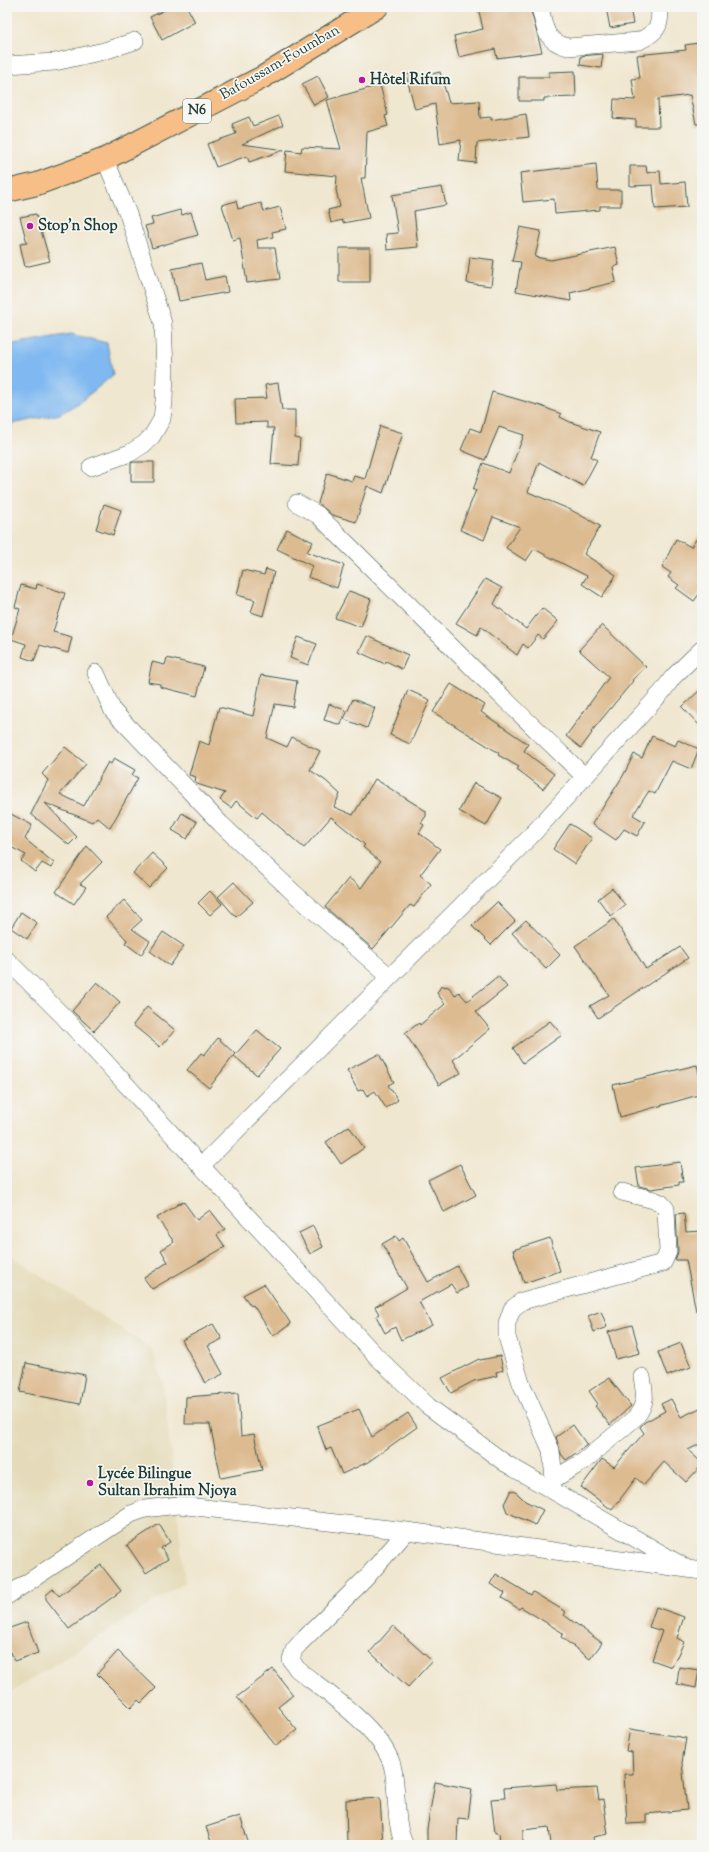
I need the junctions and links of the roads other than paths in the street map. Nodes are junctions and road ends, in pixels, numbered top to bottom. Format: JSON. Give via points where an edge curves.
{"nodes":[{"id":1,"x":377,"y":7,"type":"edge"},
{"id":2,"x":540,"y":7,"type":"edge"},
{"id":3,"x":659,"y":7,"type":"edge"},
{"id":4,"x":135,"y":41,"type":"dead end"},
{"id":5,"x":7,"y":65,"type":"edge"},
{"id":6,"x":105,"y":159,"type":"junction"},
{"id":7,"x":7,"y":191,"type":"edge"},
{"id":8,"x":91,"y":467,"type":"dead end"},
{"id":9,"x":297,"y":503,"type":"dead end"},
{"id":10,"x":702,"y":649,"type":"edge"},
{"id":11,"x":96,"y":673,"type":"dead end"},
{"id":12,"x":585,"y":776,"type":"junction"},
{"id":13,"x":7,"y":960,"type":"edge"},
{"id":14,"x":390,"y":977,"type":"junction"},
{"id":15,"x":202,"y":1165,"type":"junction"},
{"id":16,"x":622,"y":1192,"type":"dead end"},
{"id":17,"x":642,"y":1377,"type":"dead end"},
{"id":18,"x":553,"y":1485,"type":"junction"},
{"id":19,"x":407,"y":1531,"type":"junction"},
{"id":20,"x":695,"y":1570,"type":"edge"},
{"id":21,"x":7,"y":1596,"type":"edge"},
{"id":22,"x":405,"y":1845,"type":"edge"}],
"edges":[{"from":1,"to":6,"type":"highway","name":"Bafoussam-Foumban","number":"N6","via":[[263,77]]},
{"from":2,"to":3,"type":"street","via":[[549,38],[556,44],[568,47],[640,41],[657,29],[661,17]]},
{"from":4,"to":5,"type":"street","via":[[55,62]]},
{"from":6,"to":7,"type":"highway","name":"Bafoussam-Foumban","number":"N6","via":[[37,184]]},
{"from":6,"to":8,"type":"street","via":[[128,214],[163,323],[164,395],[162,419],[144,444],[130,453]]},
{"from":9,"to":12,"type":"street","via":[[318,515]]},
{"from":10,"to":12,"type":"street","via":[[673,677]]},
{"from":11,"to":14,"type":"street","via":[[113,711],[221,824],[296,895]]},
{"from":12,"to":14,"type":"street","via":[[529,838]]},
{"from":13,"to":15,"type":"street"},
{"from":14,"to":15,"type":"street"},
{"from":15,"to":18,"type":"street","via":[[377,1357],[428,1406],[506,1463]]},
{"from":16,"to":18,"type":"street","via":[[654,1200],[666,1209],[668,1252],[663,1263],[522,1302],[512,1309],[507,1322],[507,1336],[520,1383],[550,1450]]},
{"from":17,"to":18,"type":"street","via":[[646,1399],[636,1417]]},
{"from":18,"to":20,"type":"street"},
{"from":19,"to":20,"type":"street"},
{"from":19,"to":21,"type":"street","via":[[178,1505],[145,1509],[116,1523]]},
{"from":19,"to":22,"type":"street","via":[[365,1579],[300,1643],[294,1650],[292,1660],[297,1669],[378,1738],[391,1758],[400,1829]]}]}
